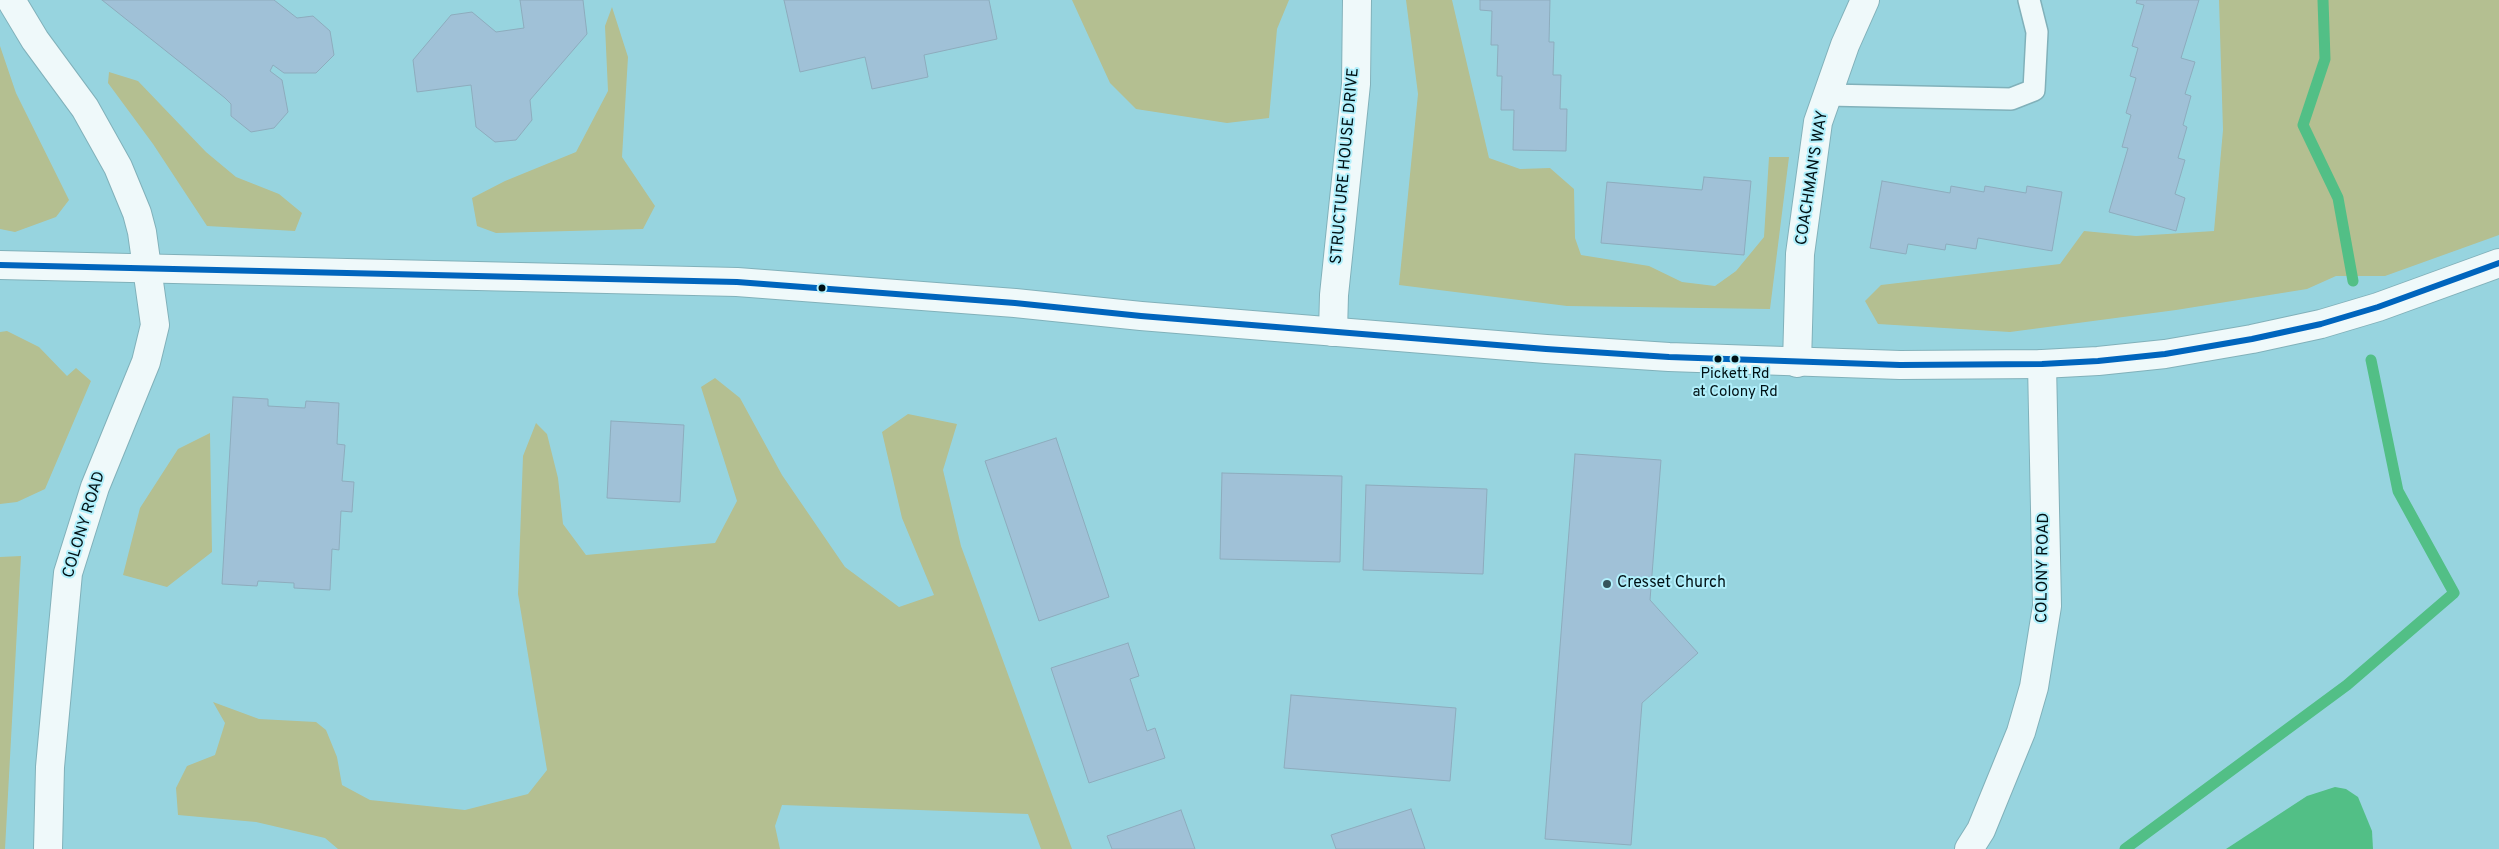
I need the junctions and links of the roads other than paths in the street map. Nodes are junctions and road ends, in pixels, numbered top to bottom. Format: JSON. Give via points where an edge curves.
{"nodes":[{"id":1,"x":11,"y":0,"type":"edge"},
{"id":2,"x":1357,"y":0,"type":"edge"},
{"id":3,"x":1864,"y":0,"type":"edge"},
{"id":4,"x":2029,"y":0,"type":"edge"},
{"id":5,"x":1828,"y":95,"type":"junction"},
{"id":6,"x":2499,"y":263,"type":"edge"},
{"id":7,"x":0,"y":265,"type":"edge"},
{"id":8,"x":148,"y":269,"type":"junction"},
{"id":9,"x":1333,"y":332,"type":"junction"},
{"id":10,"x":1797,"y":363,"type":"junction"},
{"id":11,"x":2042,"y":364,"type":"junction"},
{"id":12,"x":48,"y":849,"type":"edge"},
{"id":13,"x":1969,"y":849,"type":"edge"}],
"edges":[{"from":1,"to":8,"type":"street","name":"COLONY ROAD","via":[[35,40],[85,108],[118,167],[137,213]]},
{"from":2,"to":9,"type":"street","name":"STRUCTURE HOUSE DRIVE","via":[[1356,84]]},
{"from":3,"to":5,"type":"street","name":"COACHMAN'S WAY"},
{"from":4,"to":5,"type":"lane","via":[[2037,32],[2034,90],[2011,99]]},
{"from":5,"to":10,"type":"street","name":"COACHMAN'S WAY","via":[[1818,122],[1806,194],[1800,254]]},
{"from":6,"to":11,"type":"street","via":[[2321,324],[2165,354],[2098,362]]},
{"from":7,"to":8,"type":"street"},
{"from":8,"to":9,"type":"street","via":[[737,282]]},
{"from":8,"to":12,"type":"street","name":"COLONY ROAD","via":[[155,325],[146,362],[95,487],[68,573],[50,767]]},
{"from":9,"to":10,"type":"street","via":[[1669,357]]},
{"from":10,"to":11,"type":"street"},
{"from":11,"to":13,"type":"street","name":"COLONY ROAD","via":[[2047,606],[2034,688],[2021,732],[1981,830]]}]}
